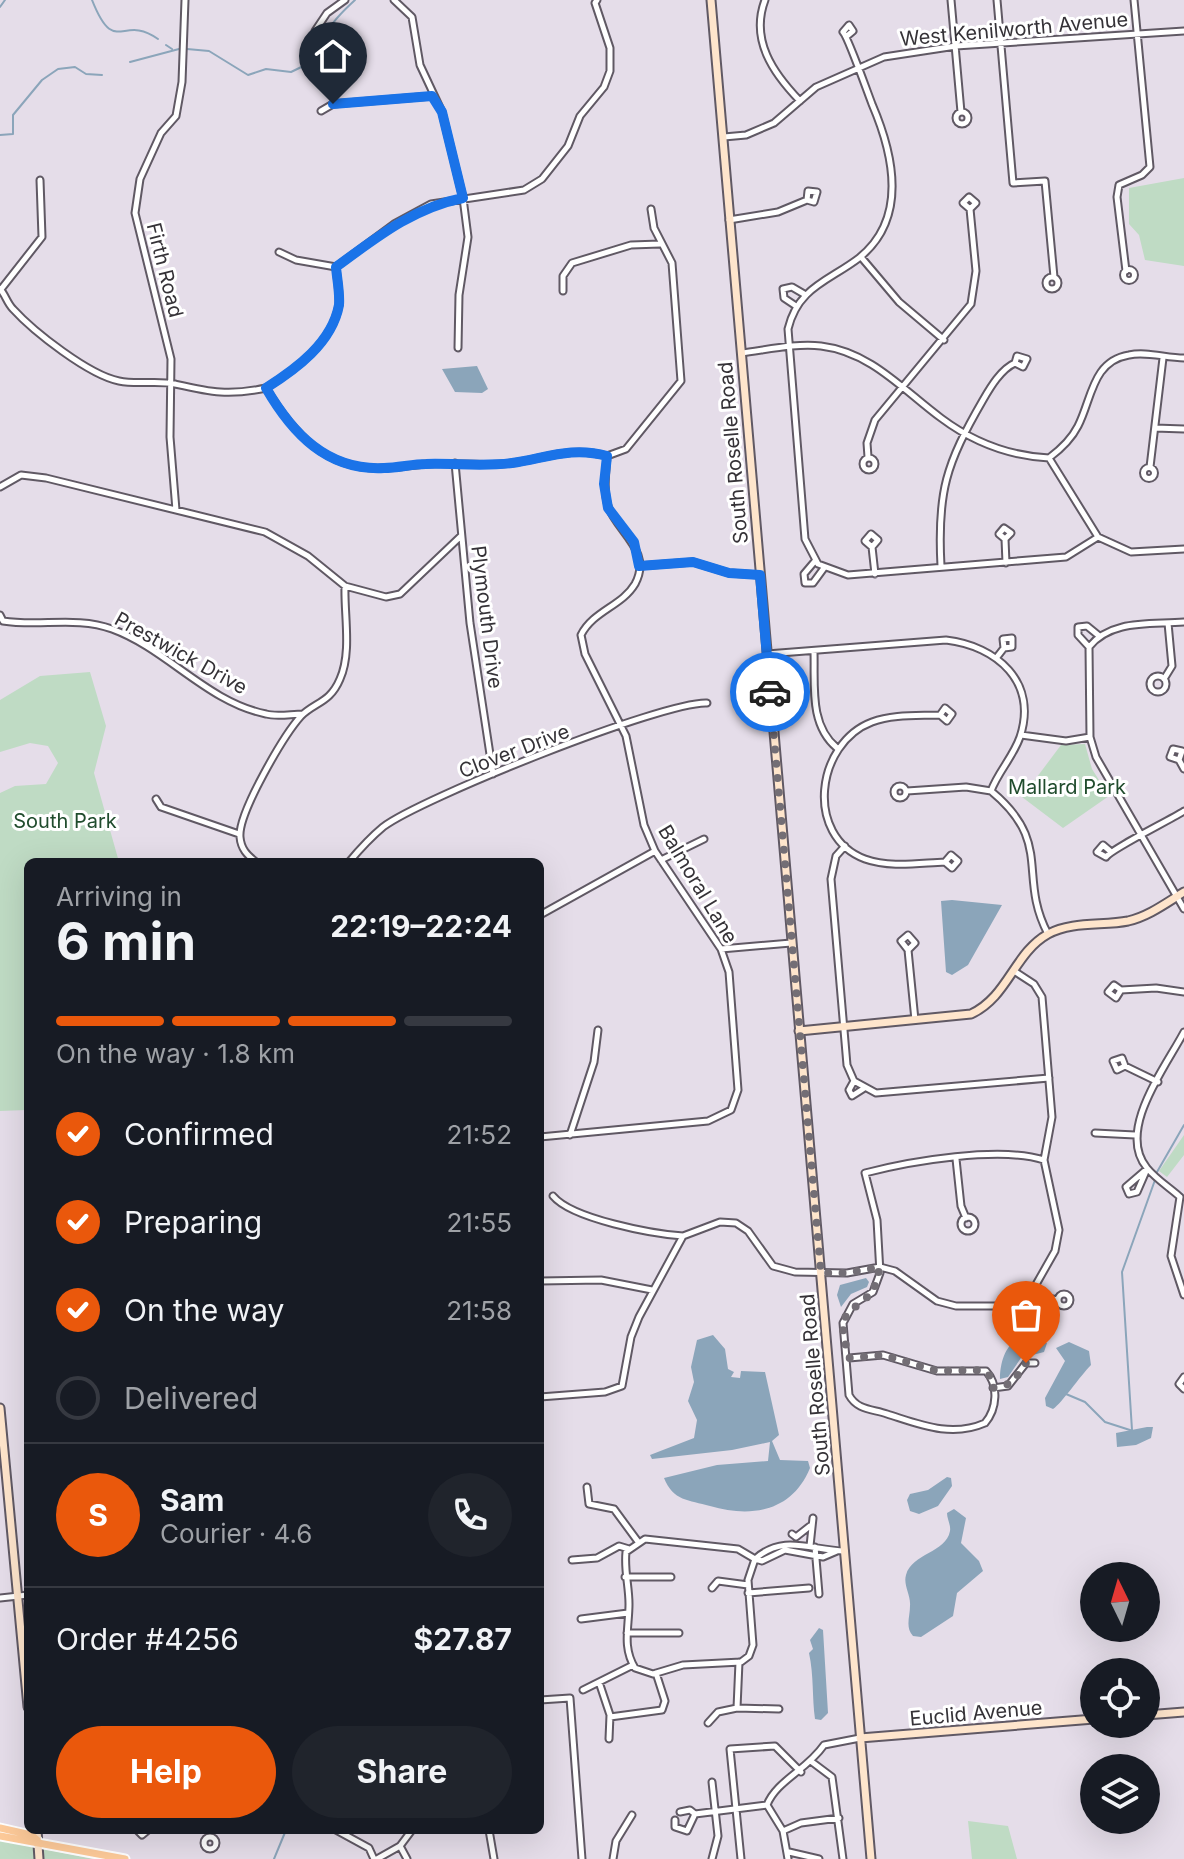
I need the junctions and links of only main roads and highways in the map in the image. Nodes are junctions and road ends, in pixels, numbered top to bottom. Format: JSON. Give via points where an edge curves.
{"nodes":[{"id":1,"x":711,"y":0,"type":"edge"},
{"id":2,"x":1181,"y":894,"type":"edge"},
{"id":3,"x":799,"y":1031,"type":"junction"},
{"id":4,"x":0,"y":1408,"type":"edge"},
{"id":5,"x":24,"y":1663,"type":"edge"},
{"id":6,"x":1184,"y":1712,"type":"edge"},
{"id":7,"x":1160,"y":1714,"type":"edge"},
{"id":8,"x":1080,"y":1720,"type":"edge"},
{"id":9,"x":860,"y":1738,"type":"junction"},
{"id":10,"x":0,"y":1828,"type":"edge"},
{"id":11,"x":24,"y":1833,"type":"edge"},
{"id":12,"x":27,"y":1834,"type":"edge"},
{"id":13,"x":37,"y":1834,"type":"edge"},
{"id":14,"x":0,"y":1836,"type":"edge"},
{"id":15,"x":37,"y":1840,"type":"junction"},
{"id":16,"x":39,"y":1859,"type":"edge"},
{"id":17,"x":125,"y":1859,"type":"edge"},
{"id":18,"x":871,"y":1859,"type":"edge"}],
"edges":[{"from":1,"to":3,"type":"main road","name":"South Roselle Road"},
{"from":2,"to":3,"type":"main road","via":[[1136,918],[1048,934],[1033,945],[998,995],[963,1017]]},
{"from":3,"to":9,"type":"main road","name":"South Roselle Road"},
{"from":4,"to":5,"type":"main road"},
{"from":6,"to":7,"type":"main road"},
{"from":8,"to":9,"type":"main road","name":"Euclid Avenue"},
{"from":9,"to":18,"type":"main road","name":"South Roselle Road"},
{"from":10,"to":11,"type":"main road"},
{"from":12,"to":15,"type":"main road"},
{"from":13,"to":15,"type":"main road"},
{"from":14,"to":15,"type":"main road"},
{"from":15,"to":16,"type":"main road"},
{"from":15,"to":17,"type":"main road"}]}
